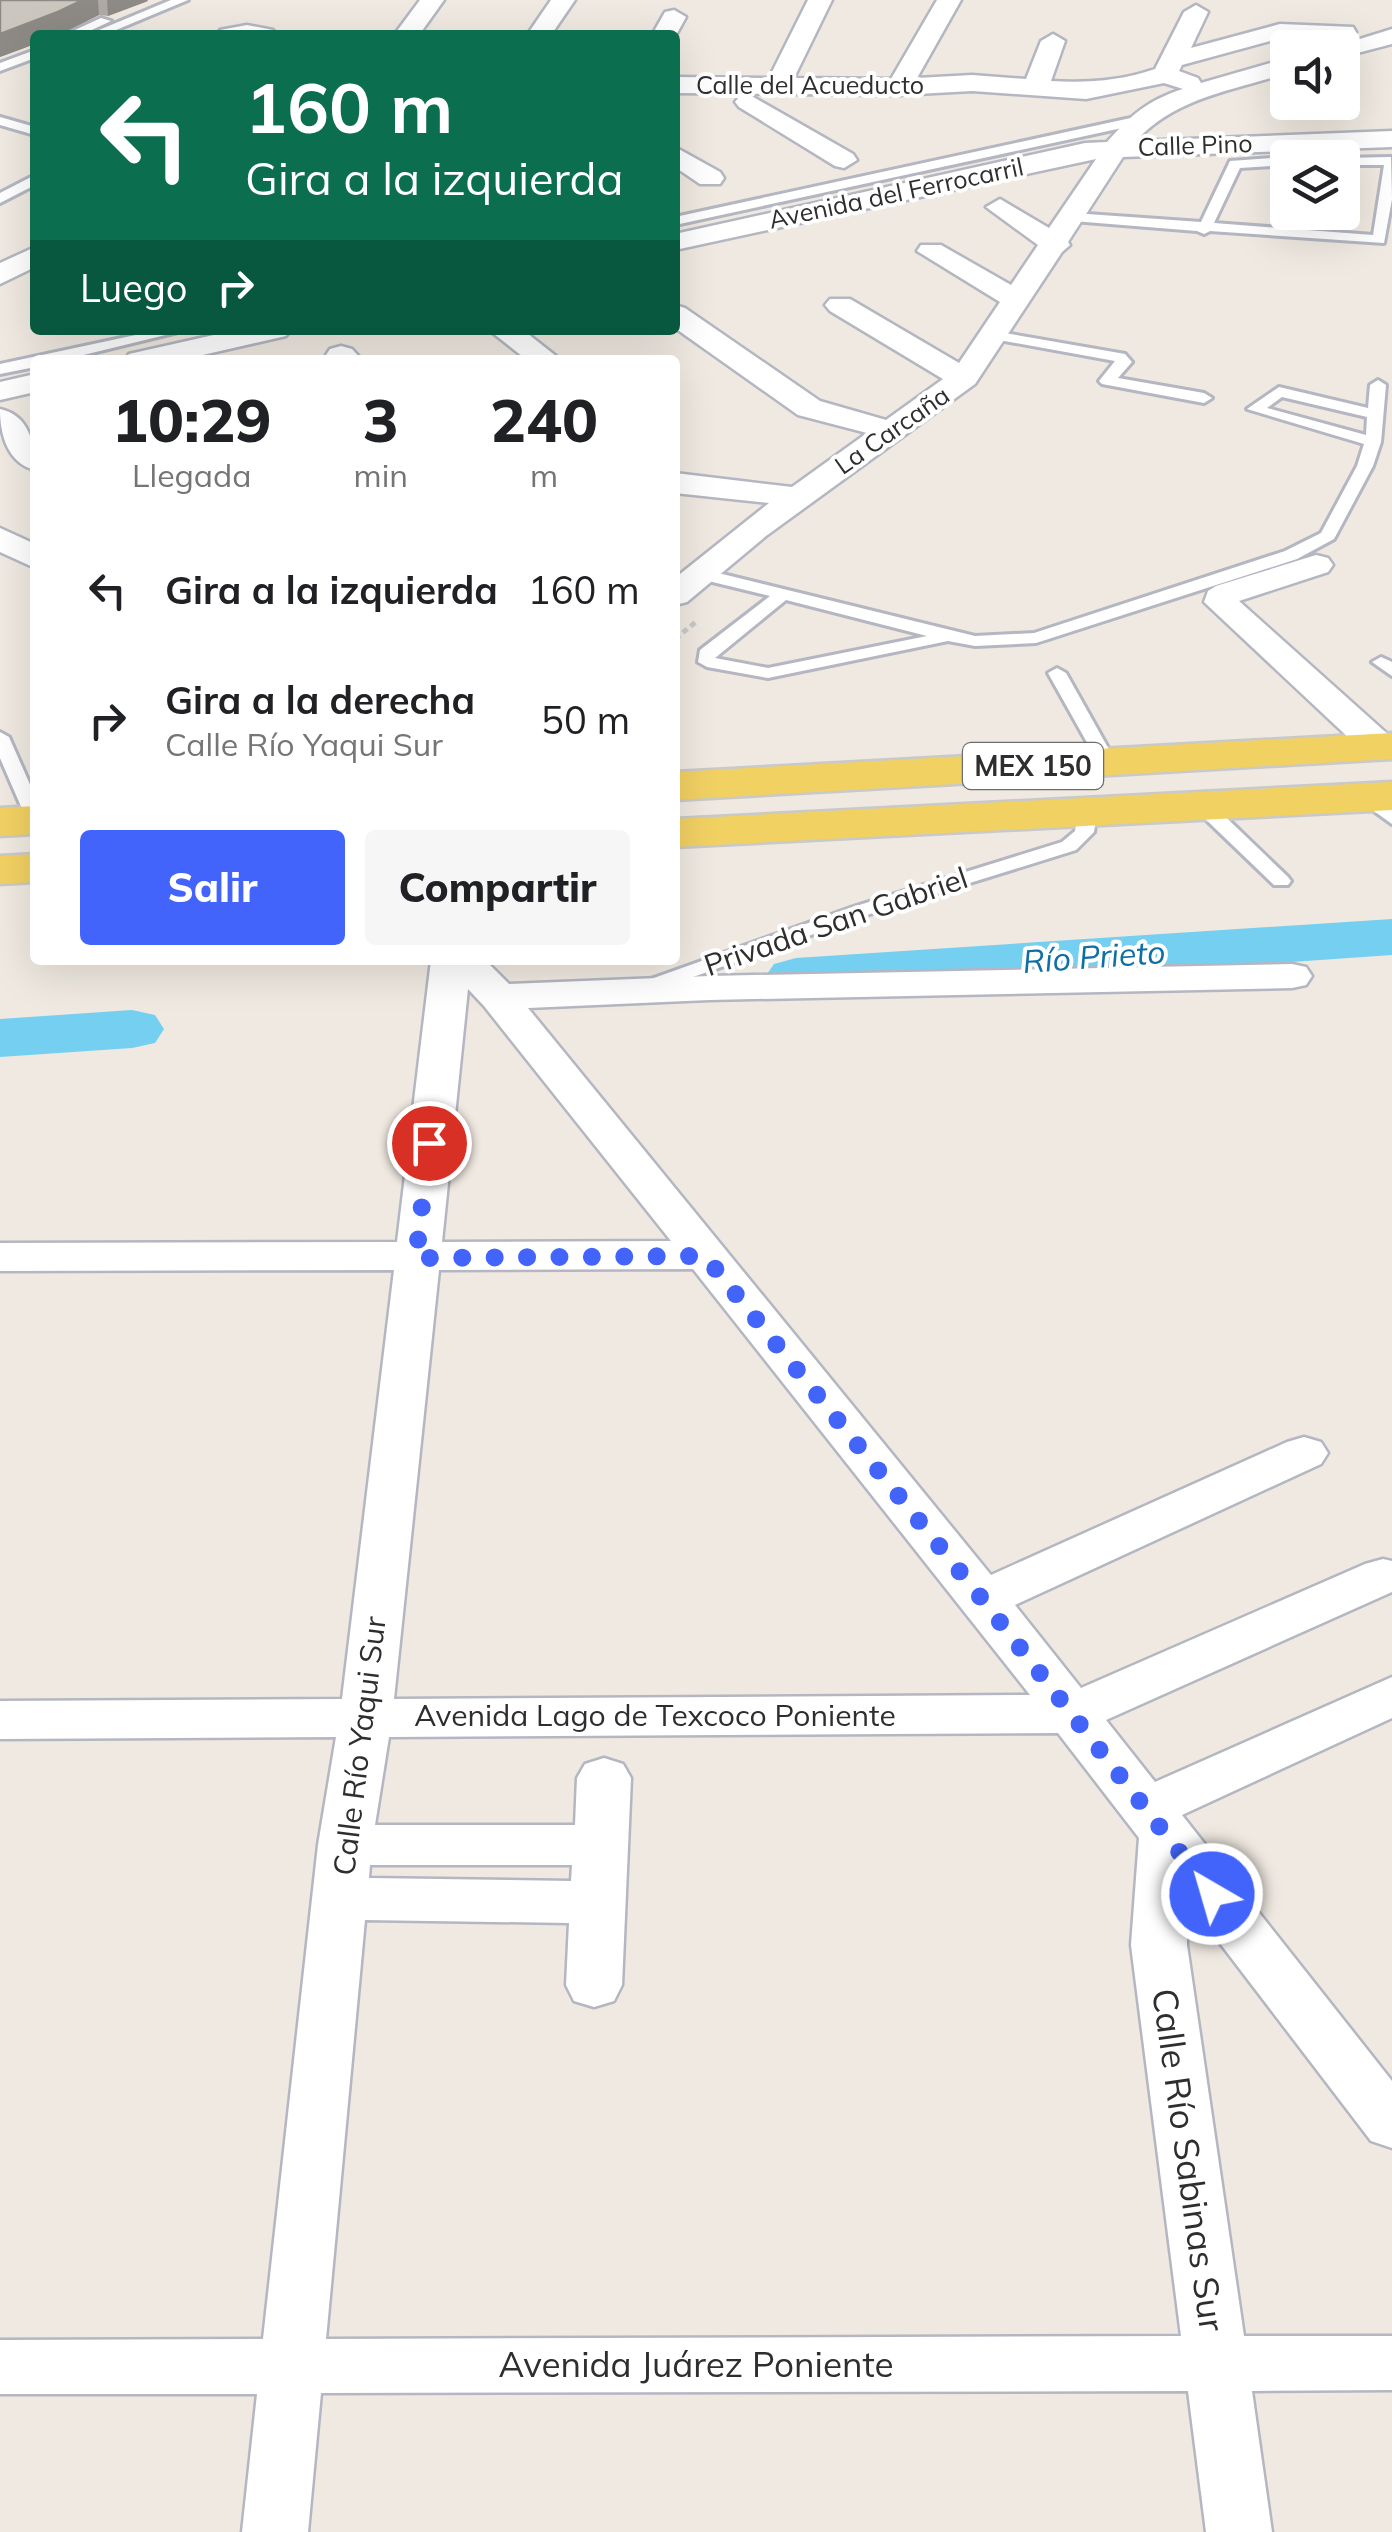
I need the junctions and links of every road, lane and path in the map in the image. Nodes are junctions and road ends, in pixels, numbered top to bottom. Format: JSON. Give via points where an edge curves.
{"nodes":[{"id":1,"x":182,"y":0,"type":"edge"},
{"id":2,"x":432,"y":0,"type":"edge"},
{"id":3,"x":563,"y":0,"type":"edge"},
{"id":4,"x":820,"y":0,"type":"edge"},
{"id":5,"x":950,"y":0,"type":"edge"},
{"id":6,"x":152,"y":4,"type":"edge"},
{"id":7,"x":1196,"y":12,"type":"dead end"},
{"id":8,"x":83,"y":30,"type":"edge"},
{"id":9,"x":94,"y":30,"type":"edge"},
{"id":10,"x":107,"y":30,"type":"edge"},
{"id":11,"x":410,"y":30,"type":"edge"},
{"id":12,"x":542,"y":30,"type":"edge"},
{"id":13,"x":1270,"y":35,"type":"edge"},
{"id":14,"x":1392,"y":36,"type":"edge"},
{"id":15,"x":1360,"y":39,"type":"edge"},
{"id":16,"x":1053,"y":41,"type":"dead end"},
{"id":17,"x":30,"y":56,"type":"edge"},
{"id":18,"x":0,"y":67,"type":"edge"},
{"id":19,"x":1270,"y":71,"type":"edge"},
{"id":20,"x":1172,"y":77,"type":"junction"},
{"id":21,"x":680,"y":84,"type":"edge"},
{"id":22,"x":778,"y":86,"type":"junction"},
{"id":23,"x":1036,"y":87,"type":"junction"},
{"id":24,"x":680,"y":100,"type":"edge"},
{"id":25,"x":903,"y":101,"type":"junction"},
{"id":26,"x":748,"y":102,"type":"junction"},
{"id":27,"x":1392,"y":115,"type":"edge"},
{"id":28,"x":0,"y":121,"type":"edge"},
{"id":29,"x":30,"y":130,"type":"edge"},
{"id":30,"x":1130,"y":133,"type":"junction"},
{"id":31,"x":1392,"y":139,"type":"edge"},
{"id":32,"x":680,"y":158,"type":"edge"},
{"id":33,"x":844,"y":160,"type":"dead end"},
{"id":34,"x":1360,"y":161,"type":"edge"},
{"id":35,"x":1391,"y":161,"type":"edge"},
{"id":36,"x":1270,"y":163,"type":"edge"},
{"id":37,"x":710,"y":178,"type":"dead end"},
{"id":38,"x":30,"y":182,"type":"edge"},
{"id":39,"x":0,"y":200,"type":"edge"},
{"id":40,"x":1000,"y":207,"type":"dead end"},
{"id":41,"x":1073,"y":218,"type":"junction"},
{"id":42,"x":680,"y":220,"type":"edge"},
{"id":43,"x":1204,"y":230,"type":"junction"},
{"id":44,"x":680,"y":241,"type":"edge"},
{"id":45,"x":1056,"y":245,"type":"junction"},
{"id":46,"x":930,"y":252,"type":"dead end"},
{"id":47,"x":30,"y":263,"type":"edge"},
{"id":48,"x":0,"y":275,"type":"edge"},
{"id":49,"x":1018,"y":301,"type":"junction"},
{"id":50,"x":840,"y":305,"type":"dead end"},
{"id":51,"x":680,"y":318,"type":"edge"},
{"id":52,"x":156,"y":335,"type":"edge"},
{"id":53,"x":253,"y":335,"type":"edge"},
{"id":54,"x":511,"y":335,"type":"edge"},
{"id":55,"x":993,"y":335,"type":"junction"},
{"id":56,"x":66,"y":355,"type":"edge"},
{"id":57,"x":163,"y":355,"type":"edge"},
{"id":58,"x":539,"y":355,"type":"edge"},
{"id":59,"x":30,"y":363,"type":"edge"},
{"id":60,"x":0,"y":370,"type":"edge"},
{"id":61,"x":964,"y":378,"type":"junction"},
{"id":62,"x":30,"y":384,"type":"edge"},
{"id":63,"x":1378,"y":385,"type":"dead end"},
{"id":64,"x":0,"y":391,"type":"edge"},
{"id":65,"x":1204,"y":398,"type":"dead end"},
{"id":66,"x":1375,"y":414,"type":"junction"},
{"id":67,"x":1,"y":418,"type":"edge"},
{"id":68,"x":889,"y":430,"type":"junction"},
{"id":69,"x":1373,"y":442,"type":"junction"},
{"id":70,"x":30,"y":454,"type":"edge"},
{"id":71,"x":681,"y":483,"type":"edge"},
{"id":72,"x":798,"y":496,"type":"junction"},
{"id":73,"x":754,"y":529,"type":"junction"},
{"id":74,"x":0,"y":538,"type":"edge"},
{"id":75,"x":30,"y":555,"type":"edge"},
{"id":76,"x":1316,"y":564,"type":"dead end"},
{"id":77,"x":698,"y":573,"type":"junction"},
{"id":78,"x":680,"y":590,"type":"edge"},
{"id":79,"x":784,"y":594,"type":"junction"},
{"id":80,"x":949,"y":636,"type":"junction"},
{"id":81,"x":1057,"y":673,"type":"dead end"},
{"id":82,"x":0,"y":737,"type":"edge"},
{"id":83,"x":1386,"y":746,"type":"edge"},
{"id":84,"x":1107,"y":762,"type":"junction"},
{"id":85,"x":680,"y":786,"type":"edge"},
{"id":86,"x":1384,"y":804,"type":"edge"},
{"id":87,"x":1203,"y":806,"type":"junction"},
{"id":88,"x":30,"y":807,"type":"edge"},
{"id":89,"x":1088,"y":811,"type":"junction"},
{"id":90,"x":30,"y":819,"type":"edge"},
{"id":91,"x":0,"y":822,"type":"edge"},
{"id":92,"x":680,"y":833,"type":"edge"},
{"id":93,"x":30,"y":868,"type":"edge"},
{"id":94,"x":0,"y":870,"type":"edge"},
{"id":95,"x":1281,"y":881,"type":"dead end"},
{"id":96,"x":451,"y":965,"type":"edge"},
{"id":97,"x":468,"y":965,"type":"edge"},
{"id":98,"x":1292,"y":976,"type":"dead end"},
{"id":99,"x":638,"y":990,"type":"junction"},
{"id":100,"x":498,"y":997,"type":"junction"},
{"id":101,"x":705,"y":1256,"type":"junction"},
{"id":102,"x":0,"y":1258,"type":"edge"},
{"id":103,"x":416,"y":1258,"type":"junction"},
{"id":104,"x":1304,"y":1454,"type":"dead end"},
{"id":105,"x":1383,"y":1576,"type":"dead end"},
{"id":106,"x":982,"y":1599,"type":"junction"},
{"id":107,"x":1392,"y":1696,"type":"edge"},
{"id":108,"x":1071,"y":1714,"type":"junction"},
{"id":109,"x":366,"y":1717,"type":"junction"},
{"id":110,"x":0,"y":1720,"type":"edge"},
{"id":111,"x":604,"y":1778,"type":"dead end"},
{"id":112,"x":1156,"y":1823,"type":"junction"},
{"id":113,"x":346,"y":1844,"type":"junction"},
{"id":114,"x":600,"y":1844,"type":"junction"},
{"id":115,"x":340,"y":1899,"type":"junction"},
{"id":116,"x":597,"y":1902,"type":"junction"},
{"id":117,"x":594,"y":1985,"type":"dead end"},
{"id":118,"x":1392,"y":2124,"type":"edge"},
{"id":119,"x":1392,"y":2363,"type":"edge"},
{"id":120,"x":1216,"y":2364,"type":"junction"},
{"id":121,"x":294,"y":2366,"type":"junction"},
{"id":122,"x":0,"y":2367,"type":"edge"},
{"id":123,"x":275,"y":2532,"type":"edge"},
{"id":124,"x":1239,"y":2532,"type":"edge"}],
"edges":[{"from":1,"to":10,"type":"lane"},
{"from":2,"to":11,"type":"street"},
{"from":3,"to":12,"type":"street"},
{"from":4,"to":22,"type":"street"},
{"from":5,"to":25,"type":"street"},
{"from":6,"to":8,"type":"lane"},
{"from":6,"to":9,"type":"lane"},
{"from":7,"to":20,"type":"street"},
{"from":13,"to":20,"type":"street"},
{"from":14,"to":15,"type":"street"},
{"from":16,"to":23,"type":"street"},
{"from":17,"to":18,"type":"lane"},
{"from":19,"to":20,"type":"street","name":"Avenida del Ferrocarril","via":[[1205,89]]},
{"from":20,"to":23,"type":"street","name":"Calle del Acueducto","via":[[1086,91]]},
{"from":20,"to":30,"type":"street","name":"Avenida del Ferrocarril"},
{"from":21,"to":22,"type":"street","name":"Calle del Acueducto"},
{"from":22,"to":25,"type":"street","name":"Calle del Acueducto"},
{"from":23,"to":25,"type":"street","name":"Calle del Acueducto","via":[[946,86]]},
{"from":24,"to":26,"type":"street","name":"Calle del Acueducto"},
{"from":25,"to":26,"type":"street","name":"Calle del Acueducto"},
{"from":26,"to":33,"type":"street"},
{"from":27,"to":30,"type":"street"},
{"from":28,"to":29,"type":"lane"},
{"from":30,"to":31,"type":"street","name":"Calle Pino"},
{"from":30,"to":41,"type":"street","name":"La Carcaña"},
{"from":30,"to":42,"type":"lane","via":[[1104,125]]},
{"from":30,"to":44,"type":"street","name":"Avenida del Ferrocarril","via":[[1085,151]]},
{"from":32,"to":37,"type":"street"},
{"from":34,"to":35,"type":"lane"},
{"from":35,"to":43,"type":"lane","via":[[1379,240]]},
{"from":36,"to":43,"type":"lane","via":[[1234,164]]},
{"from":38,"to":39,"type":"lane"},
{"from":40,"to":45,"type":"street"},
{"from":41,"to":43,"type":"lane"},
{"from":41,"to":45,"type":"street","name":"La Carcaña"},
{"from":45,"to":49,"type":"street","name":"La Carcaña"},
{"from":46,"to":49,"type":"street"},
{"from":47,"to":48,"type":"street"},
{"from":49,"to":55,"type":"street","name":"La Carcaña"},
{"from":50,"to":61,"type":"street"},
{"from":51,"to":68,"type":"street","via":[[809,408]]},
{"from":52,"to":56,"type":"lane"},
{"from":53,"to":57,"type":"street"},
{"from":54,"to":58,"type":"street"},
{"from":55,"to":61,"type":"street","name":"La Carcaña"},
{"from":55,"to":65,"type":"lane","via":[[1120,358],[1124,362],[1108,381]]},
{"from":59,"to":60,"type":"lane"},
{"from":61,"to":68,"type":"street","name":"La Carcaña"},
{"from":62,"to":64,"type":"street"},
{"from":63,"to":66,"type":"lane"},
{"from":66,"to":69,"type":"lane"},
{"from":66,"to":69,"type":"lane","via":[[1280,392],[1255,409]]},
{"from":67,"to":70,"type":"street"},
{"from":68,"to":72,"type":"street","name":"La Carcaña"},
{"from":69,"to":80,"type":"lane","via":[[1328,536],[1313,546],[1036,638]]},
{"from":71,"to":72,"type":"street"},
{"from":71,"to":73,"type":"street"},
{"from":72,"to":73,"type":"street","name":"La Carcaña"},
{"from":73,"to":77,"type":"street","name":"La Carcaña"},
{"from":74,"to":75,"type":"street"},
{"from":76,"to":83,"type":"street","via":[[1228,593],[1221,602]]},
{"from":77,"to":78,"type":"street","name":"La Carcaña"},
{"from":77,"to":79,"type":"lane"},
{"from":79,"to":80,"type":"lane"},
{"from":79,"to":80,"type":"lane","via":[[706,654],[707,662],[768,674]]},
{"from":81,"to":84,"type":"lane"},
{"from":82,"to":88,"type":"lane"},
{"from":83,"to":84,"type":"main road","number":"MEX 150"},
{"from":84,"to":85,"type":"main road","number":"MEX 150"},
{"from":86,"to":87,"type":"main road","number":"MEX 150"},
{"from":87,"to":89,"type":"main road","number":"MEX 150"},
{"from":87,"to":95,"type":"lane"},
{"from":89,"to":92,"type":"main road","number":"MEX 150"},
{"from":89,"to":99,"type":"lane","name":"Privada San Gabriel","via":[[1089,826],[1069,846]]},
{"from":90,"to":91,"type":"main road"},
{"from":93,"to":94,"type":"main road"},
{"from":96,"to":103,"type":"street","name":"Calle Río Yaqui Sur"},
{"from":97,"to":100,"type":"street"},
{"from":98,"to":99,"type":"street"},
{"from":99,"to":100,"type":"street","name":"Privada San Gabriel"},
{"from":100,"to":101,"type":"street"},
{"from":101,"to":103,"type":"street"},
{"from":101,"to":106,"type":"street"},
{"from":102,"to":103,"type":"street"},
{"from":103,"to":109,"type":"street","name":"Calle Río Yaqui Sur"},
{"from":104,"to":106,"type":"street"},
{"from":105,"to":108,"type":"street"},
{"from":106,"to":108,"type":"street"},
{"from":107,"to":112,"type":"street"},
{"from":108,"to":109,"type":"street","name":"Avenida Lago de Texcoco Poniente"},
{"from":108,"to":112,"type":"street"},
{"from":109,"to":110,"type":"street","name":"Avenida Lago de Texcoco Poniente"},
{"from":109,"to":113,"type":"street","name":"Calle Río Yaqui Sur"},
{"from":111,"to":114,"type":"street"},
{"from":112,"to":118,"type":"street"},
{"from":112,"to":120,"type":"street","name":"Calle Río Sabinas Sur","via":[[1160,1944]]},
{"from":113,"to":114,"type":"street"},
{"from":113,"to":115,"type":"street","name":"Calle Río Yaqui Sur"},
{"from":114,"to":116,"type":"street"},
{"from":115,"to":116,"type":"street"},
{"from":115,"to":121,"type":"street","name":"Calle Río Yaqui Sur"},
{"from":116,"to":117,"type":"street"},
{"from":119,"to":120,"type":"street","name":"Avenida Juárez Poniente"},
{"from":120,"to":121,"type":"street","name":"Avenida Juárez Poniente"},
{"from":120,"to":124,"type":"street","name":"Calle Río Sabinas Sur"},
{"from":121,"to":122,"type":"street","name":"Avenida Juárez Poniente"},
{"from":121,"to":123,"type":"street","name":"Calle Río Yaqui Sur"}]}
